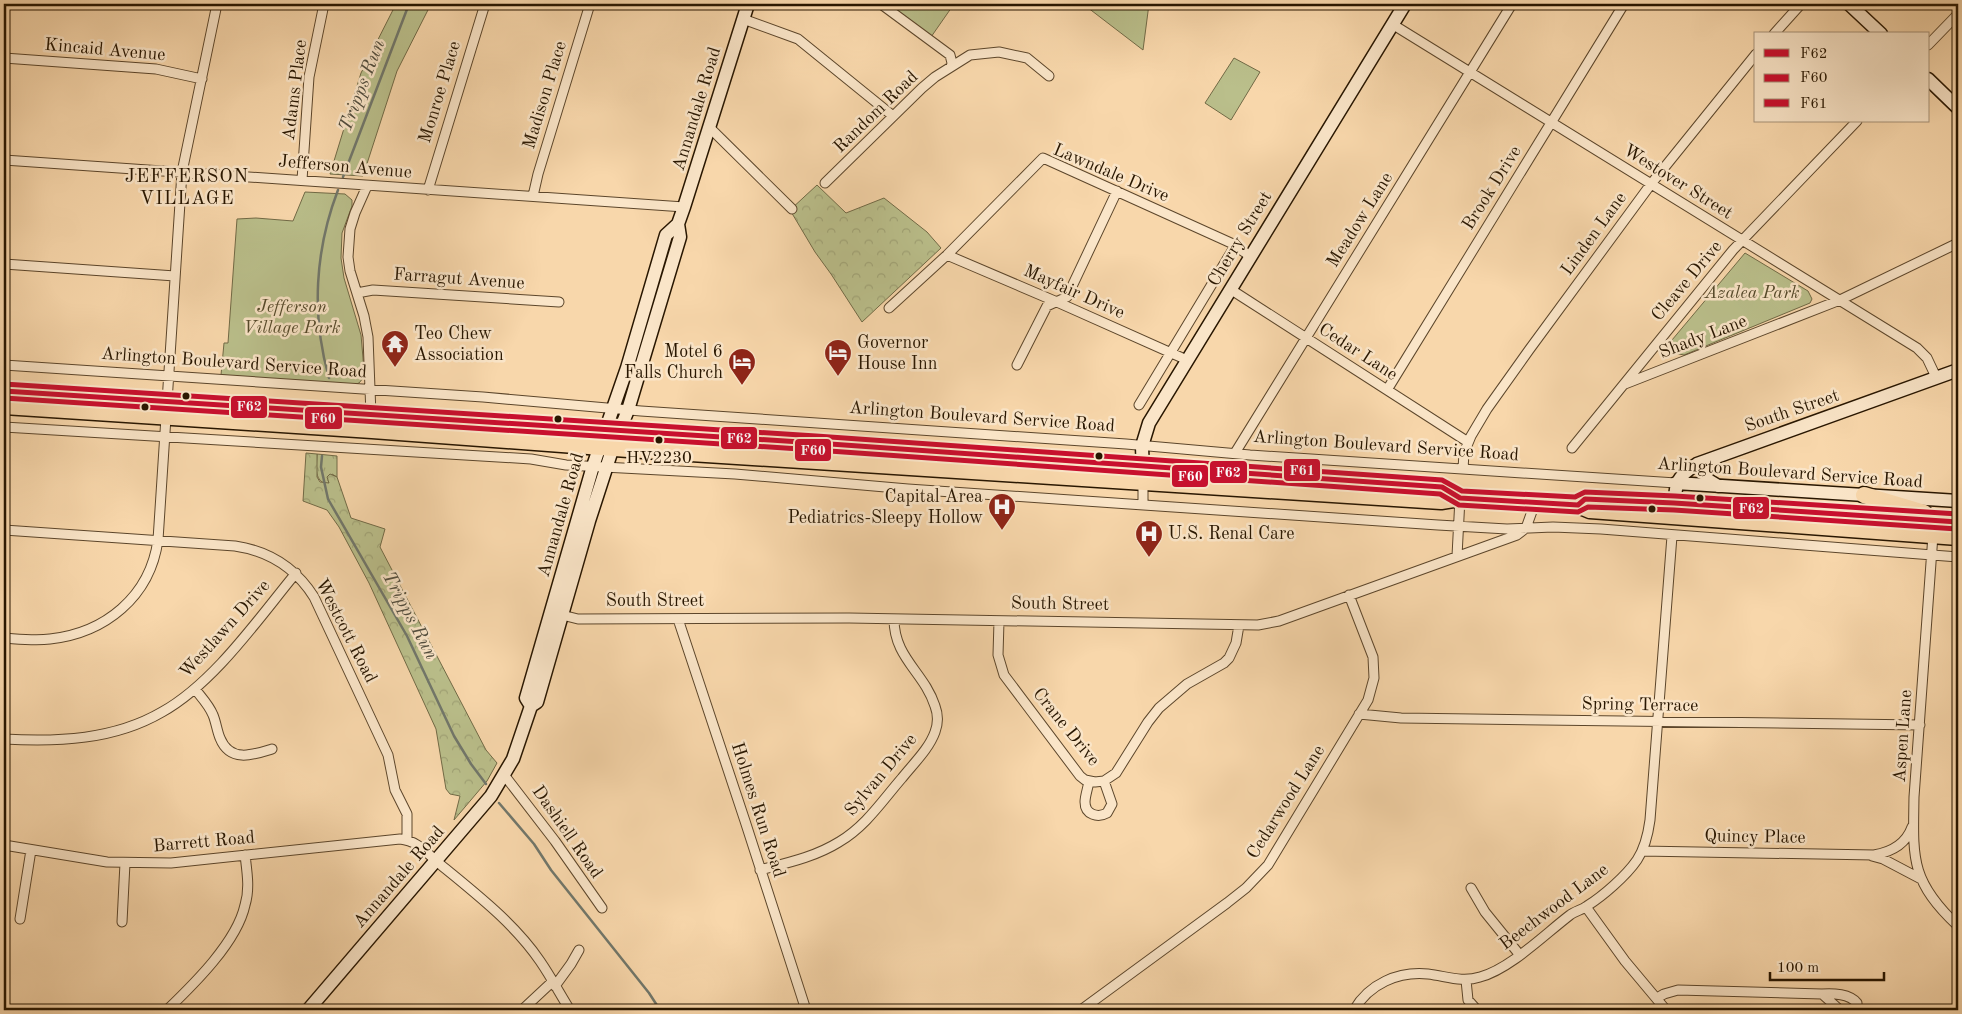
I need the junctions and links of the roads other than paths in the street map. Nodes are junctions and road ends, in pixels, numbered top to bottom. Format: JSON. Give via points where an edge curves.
{"nodes":[{"id":1,"x":217,"y":4,"type":"edge"},
{"id":2,"x":324,"y":4,"type":"edge"},
{"id":3,"x":485,"y":4,"type":"edge"},
{"id":4,"x":590,"y":4,"type":"edge"},
{"id":5,"x":748,"y":4,"type":"edge"},
{"id":6,"x":881,"y":4,"type":"edge"},
{"id":7,"x":1405,"y":4,"type":"edge"},
{"id":8,"x":1512,"y":4,"type":"edge"},
{"id":9,"x":1624,"y":4,"type":"edge"},
{"id":10,"x":1801,"y":4,"type":"edge"},
{"id":11,"x":1850,"y":4,"type":"edge"},
{"id":12,"x":1958,"y":14,"type":"edge"},
{"id":13,"x":743,"y":19,"type":"junction"},
{"id":14,"x":1392,"y":24,"type":"junction"},
{"id":15,"x":1776,"y":32,"type":"edge"},
{"id":16,"x":1879,"y":32,"type":"edge"},
{"id":17,"x":1930,"y":44,"type":"edge"},
{"id":18,"x":1754,"y":56,"type":"edge"},
{"id":19,"x":4,"y":58,"type":"edge"},
{"id":20,"x":951,"y":67,"type":"junction"},
{"id":21,"x":1470,"y":72,"type":"junction"},
{"id":22,"x":1048,"y":76,"type":"dead end"},
{"id":23,"x":202,"y":79,"type":"junction"},
{"id":24,"x":1930,"y":81,"type":"edge"},
{"id":25,"x":1958,"y":108,"type":"edge"},
{"id":26,"x":893,"y":116,"type":"junction"},
{"id":27,"x":1856,"y":122,"type":"edge"},
{"id":28,"x":1552,"y":123,"type":"junction"},
{"id":29,"x":710,"y":128,"type":"junction"},
{"id":30,"x":4,"y":160,"type":"edge"},
{"id":31,"x":182,"y":172,"type":"junction"},
{"id":32,"x":302,"y":180,"type":"junction"},
{"id":33,"x":825,"y":183,"type":"dead end"},
{"id":34,"x":1651,"y":184,"type":"junction"},
{"id":35,"x":368,"y":186,"type":"junction"},
{"id":36,"x":428,"y":190,"type":"junction"},
{"id":37,"x":1117,"y":191,"type":"junction"},
{"id":38,"x":533,"y":196,"type":"junction"},
{"id":39,"x":684,"y":207,"type":"junction"},
{"id":40,"x":792,"y":209,"type":"dead end"},
{"id":41,"x":678,"y":224,"type":"junction"},
{"id":42,"x":1742,"y":240,"type":"junction"},
{"id":43,"x":1958,"y":244,"type":"edge"},
{"id":44,"x":1234,"y":246,"type":"junction"},
{"id":45,"x":947,"y":255,"type":"junction"},
{"id":46,"x":1250,"y":256,"type":"junction"},
{"id":47,"x":4,"y":264,"type":"edge"},
{"id":48,"x":175,"y":276,"type":"junction"},
{"id":49,"x":1230,"y":289,"type":"junction"},
{"id":50,"x":357,"y":293,"type":"junction"},
{"id":51,"x":1840,"y":300,"type":"junction"},
{"id":52,"x":559,"y":302,"type":"dead end"},
{"id":53,"x":1056,"y":302,"type":"junction"},
{"id":54,"x":889,"y":308,"type":"dead end"},
{"id":55,"x":1307,"y":338,"type":"junction"},
{"id":56,"x":1171,"y":353,"type":"junction"},
{"id":57,"x":1187,"y":360,"type":"junction"},
{"id":58,"x":4,"y":365,"type":"edge"},
{"id":59,"x":1017,"y":365,"type":"dead end"},
{"id":60,"x":1958,"y":370,"type":"edge"},
{"id":61,"x":169,"y":376,"type":"junction"},
{"id":62,"x":1936,"y":377,"type":"junction"},
{"id":63,"x":1623,"y":385,"type":"junction"},
{"id":64,"x":371,"y":390,"type":"junction"},
{"id":65,"x":1387,"y":390,"type":"junction"},
{"id":66,"x":4,"y":391,"type":"edge"},
{"id":67,"x":1139,"y":405,"type":"dead end"},
{"id":68,"x":4,"y":406,"type":"edge"},
{"id":69,"x":612,"y":408,"type":"junction"},
{"id":70,"x":167,"y":409,"type":"junction"},
{"id":71,"x":628,"y":410,"type":"junction"},
{"id":72,"x":371,"y":422,"type":"junction"},
{"id":73,"x":4,"y":427,"type":"edge"},
{"id":74,"x":884,"y":428,"type":"junction"},
{"id":75,"x":612,"y":430,"type":"junction"},
{"id":76,"x":166,"y":438,"type":"junction"},
{"id":77,"x":1468,"y":442,"type":"junction"},
{"id":78,"x":1142,"y":446,"type":"junction"},
{"id":79,"x":606,"y":447,"type":"junction"},
{"id":80,"x":884,"y":448,"type":"junction"},
{"id":81,"x":1572,"y":448,"type":"dead end"},
{"id":82,"x":371,"y":450,"type":"junction"},
{"id":83,"x":1235,"y":453,"type":"junction"},
{"id":84,"x":1721,"y":454,"type":"junction"},
{"id":85,"x":786,"y":458,"type":"junction"},
{"id":86,"x":593,"y":466,"type":"junction"},
{"id":87,"x":606,"y":467,"type":"junction"},
{"id":88,"x":1463,"y":469,"type":"junction"},
{"id":89,"x":1143,"y":474,"type":"junction"},
{"id":90,"x":784,"y":478,"type":"junction"},
{"id":91,"x":1676,"y":483,"type":"junction"},
{"id":92,"x":1718,"y":486,"type":"junction"},
{"id":93,"x":1864,"y":495,"type":"junction"},
{"id":94,"x":1460,"y":498,"type":"junction"},
{"id":95,"x":1958,"y":501,"type":"edge"},
{"id":96,"x":1535,"y":503,"type":"junction"},
{"id":97,"x":1143,"y":504,"type":"junction"},
{"id":98,"x":1674,"y":510,"type":"junction"},
{"id":99,"x":1955,"y":521,"type":"edge"},
{"id":100,"x":1459,"y":526,"type":"junction"},
{"id":101,"x":1526,"y":528,"type":"junction"},
{"id":102,"x":4,"y":530,"type":"edge"},
{"id":103,"x":1932,"y":535,"type":"junction"},
{"id":104,"x":1672,"y":536,"type":"junction"},
{"id":105,"x":1958,"y":537,"type":"edge"},
{"id":106,"x":158,"y":540,"type":"junction"},
{"id":107,"x":1932,"y":554,"type":"junction"},
{"id":108,"x":1457,"y":556,"type":"junction"},
{"id":109,"x":1958,"y":557,"type":"edge"},
{"id":110,"x":296,"y":573,"type":"junction"},
{"id":111,"x":1349,"y":595,"type":"junction"},
{"id":112,"x":556,"y":614,"type":"junction"},
{"id":113,"x":894,"y":618,"type":"junction"},
{"id":114,"x":678,"y":619,"type":"junction"},
{"id":115,"x":999,"y":621,"type":"junction"},
{"id":116,"x":1239,"y":625,"type":"junction"},
{"id":117,"x":4,"y":638,"type":"edge"},
{"id":118,"x":195,"y":689,"type":"junction"},
{"id":119,"x":1359,"y":714,"type":"junction"},
{"id":120,"x":1658,"y":722,"type":"junction"},
{"id":121,"x":1920,"y":725,"type":"junction"},
{"id":122,"x":4,"y":739,"type":"edge"},
{"id":123,"x":272,"y":749,"type":"dead end"},
{"id":124,"x":505,"y":776,"type":"junction"},
{"id":125,"x":1089,"y":781,"type":"junction"},
{"id":126,"x":1104,"y":781,"type":"junction"},
{"id":127,"x":1914,"y":822,"type":"junction"},
{"id":128,"x":408,"y":839,"type":"junction"},
{"id":129,"x":4,"y":845,"type":"edge"},
{"id":130,"x":31,"y":850,"type":"junction"},
{"id":131,"x":1642,"y":851,"type":"junction"},
{"id":132,"x":245,"y":855,"type":"junction"},
{"id":133,"x":1867,"y":855,"type":"junction"},
{"id":134,"x":436,"y":862,"type":"junction"},
{"id":135,"x":125,"y":863,"type":"junction"},
{"id":136,"x":760,"y":870,"type":"junction"},
{"id":137,"x":1921,"y":879,"type":"junction"},
{"id":138,"x":1471,"y":888,"type":"dead end"},
{"id":139,"x":1586,"y":907,"type":"junction"},
{"id":140,"x":602,"y":908,"type":"dead end"},
{"id":141,"x":20,"y":919,"type":"dead end"},
{"id":142,"x":122,"y":922,"type":"dead end"},
{"id":143,"x":1958,"y":926,"type":"edge"},
{"id":144,"x":579,"y":950,"type":"dead end"},
{"id":145,"x":1520,"y":954,"type":"junction"},
{"id":146,"x":1466,"y":980,"type":"junction"},
{"id":147,"x":554,"y":984,"type":"junction"},
{"id":148,"x":1822,"y":994,"type":"junction"},
{"id":149,"x":1657,"y":998,"type":"junction"},
{"id":150,"x":1468,"y":1000,"type":"junction"},
{"id":151,"x":167,"y":1010,"type":"edge"},
{"id":152,"x":308,"y":1010,"type":"edge"},
{"id":153,"x":522,"y":1010,"type":"edge"},
{"id":154,"x":570,"y":1010,"type":"edge"},
{"id":155,"x":806,"y":1010,"type":"edge"},
{"id":156,"x":1081,"y":1010,"type":"edge"},
{"id":157,"x":1354,"y":1010,"type":"edge"},
{"id":158,"x":1466,"y":1010,"type":"edge"},
{"id":159,"x":1477,"y":1010,"type":"edge"},
{"id":160,"x":1666,"y":1010,"type":"edge"},
{"id":161,"x":1840,"y":1010,"type":"edge"},
{"id":162,"x":1857,"y":1010,"type":"edge"}],
"edges":[{"from":1,"to":23,"type":"street"},
{"from":2,"to":32,"type":"street","name":"Adams Place","via":[[309,77]]},
{"from":3,"to":36,"type":"street","name":"Monroe Place"},
{"from":4,"to":38,"type":"street","name":"Madison Place"},
{"from":5,"to":13,"type":"main road","name":"Annandale Road"},
{"from":6,"to":20,"type":"street","via":[[950,55]]},
{"from":7,"to":14,"type":"main road","name":"Cherry Street"},
{"from":8,"to":21,"type":"street","name":"Meadow Lane"},
{"from":9,"to":28,"type":"street","name":"Brook Drive"},
{"from":10,"to":15,"type":"street"},
{"from":11,"to":16,"type":"main road"},
{"from":12,"to":17,"type":"street"},
{"from":13,"to":26,"type":"street","via":[[798,39]]},
{"from":13,"to":29,"type":"main road","name":"Annandale Road"},
{"from":14,"to":21,"type":"street","name":"Westover Street"},
{"from":14,"to":46,"type":"main road","name":"Cherry Street"},
{"from":18,"to":34,"type":"street","name":"Linden Lane"},
{"from":19,"to":23,"type":"street","name":"Kincaid Avenue","via":[[156,69]]},
{"from":20,"to":22,"type":"street","name":"Random Road","via":[[970,55],[999,52],[1027,58]]},
{"from":20,"to":26,"type":"street","name":"Random Road","via":[[922,88]]},
{"from":21,"to":28,"type":"street","name":"Westover Street"},
{"from":21,"to":55,"type":"street","name":"Meadow Lane"},
{"from":23,"to":31,"type":"street"},
{"from":24,"to":25,"type":"main road"},
{"from":26,"to":33,"type":"street","name":"Random Road"},
{"from":27,"to":42,"type":"street","name":"Cleave Drive"},
{"from":28,"to":34,"type":"street","name":"Westover Street"},
{"from":28,"to":65,"type":"street","name":"Brook Drive"},
{"from":29,"to":39,"type":"main road","name":"Annandale Road"},
{"from":29,"to":40,"type":"street"},
{"from":30,"to":31,"type":"street","name":"Jefferson Avenue"},
{"from":31,"to":32,"type":"street","name":"Jefferson Avenue"},
{"from":31,"to":48,"type":"street"},
{"from":32,"to":35,"type":"street","name":"Jefferson Avenue"},
{"from":34,"to":42,"type":"street","name":"Westover Street"},
{"from":34,"to":77,"type":"street","name":"Linden Lane","via":[[1487,409]]},
{"from":35,"to":36,"type":"street","name":"Jefferson Avenue"},
{"from":35,"to":50,"type":"street","via":[[355,213],[348,242],[350,271]]},
{"from":36,"to":38,"type":"street","name":"Jefferson Avenue"},
{"from":37,"to":44,"type":"street","name":"Lawndale Drive"},
{"from":37,"to":45,"type":"street","name":"Lawndale Drive","via":[[1043,158]]},
{"from":37,"to":53,"type":"street","via":[[1067,297]]},
{"from":38,"to":39,"type":"street","name":"Jefferson Avenue"},
{"from":39,"to":41,"type":"main road","name":"Annandale Road"},
{"from":41,"to":69,"type":"main road","name":"Annandale Road","via":[[666,235]]},
{"from":41,"to":71,"type":"main road","name":"Annandale Road","via":[[680,237]]},
{"from":42,"to":51,"type":"street","name":"Westover Street"},
{"from":42,"to":63,"type":"street","name":"Cleave Drive"},
{"from":43,"to":51,"type":"street","name":"Shady Lane"},
{"from":44,"to":46,"type":"street","name":"Lawndale Drive"},
{"from":44,"to":56,"type":"street","name":"Cherry Street"},
{"from":45,"to":53,"type":"street","name":"Mayfair Drive"},
{"from":45,"to":54,"type":"street","name":"Lawndale Drive"},
{"from":46,"to":49,"type":"main road","name":"Cherry Street"},
{"from":47,"to":48,"type":"street"},
{"from":48,"to":61,"type":"street"},
{"from":49,"to":55,"type":"street","name":"Cedar Lane"},
{"from":49,"to":57,"type":"main road","name":"Cherry Street"},
{"from":50,"to":52,"type":"street","name":"Farragut Avenue","via":[[373,290]]},
{"from":50,"to":64,"type":"street","via":[[368,336]]},
{"from":51,"to":62,"type":"street","name":"Westover Street","via":[[1917,348],[1927,358]]},
{"from":51,"to":63,"type":"street","name":"Shady Lane"},
{"from":53,"to":56,"type":"street","name":"Mayfair Drive"},
{"from":53,"to":59,"type":"street","via":[[1046,306]]},
{"from":55,"to":65,"type":"street","name":"Cedar Lane"},
{"from":55,"to":83,"type":"street","name":"Meadow Lane"},
{"from":56,"to":57,"type":"street","name":"Mayfair Drive"},
{"from":56,"to":67,"type":"street","name":"Cherry Street"},
{"from":57,"to":78,"type":"main road","name":"Cherry Street","via":[[1150,423]]},
{"from":58,"to":61,"type":"street","name":"Arlington Boulevard Service Road"},
{"from":60,"to":62,"type":"main road","name":"South Street"},
{"from":61,"to":64,"type":"street","name":"Arlington Boulevard Service Road"},
{"from":61,"to":70,"type":"street"},
{"from":62,"to":84,"type":"main road","name":"South Street"},
{"from":63,"to":81,"type":"street","name":"Cleave Drive"},
{"from":64,"to":69,"type":"street","name":"Arlington Boulevard Service Road"},
{"from":64,"to":72,"type":"street"},
{"from":65,"to":77,"type":"street","name":"Cedar Lane"},
{"from":66,"to":70,"type":"highway"},
{"from":68,"to":70,"type":"highway"},
{"from":69,"to":71,"type":"street","name":"Arlington Boulevard Service Road"},
{"from":69,"to":75,"type":"main road","name":"Annandale Road"},
{"from":70,"to":72,"type":"highway"},
{"from":70,"to":72,"type":"highway","via":[[353,429]]},
{"from":70,"to":76,"type":"street"},
{"from":71,"to":74,"type":"street","name":"Arlington Boulevard Service Road"},
{"from":71,"to":75,"type":"main road","name":"Annandale Road"},
{"from":72,"to":75,"type":"highway","via":[[390,416]]},
{"from":72,"to":79,"type":"highway"},
{"from":72,"to":82,"type":"street"},
{"from":73,"to":76,"type":"street"},
{"from":74,"to":78,"type":"street","name":"Arlington Boulevard Service Road"},
{"from":74,"to":80,"type":"street"},
{"from":75,"to":79,"type":"main road","name":"Annandale Road"},
{"from":75,"to":80,"type":"highway"},
{"from":76,"to":82,"type":"street"},
{"from":76,"to":106,"type":"street"},
{"from":77,"to":88,"type":"street","name":"Linden Lane"},
{"from":78,"to":83,"type":"street","name":"Arlington Boulevard Service Road"},
{"from":78,"to":89,"type":"main road","name":"Cherry Street"},
{"from":79,"to":85,"type":"highway"},
{"from":79,"to":86,"type":"main road","name":"Annandale Road"},
{"from":79,"to":87,"type":"main road","name":"Annandale Road"},
{"from":80,"to":89,"type":"highway"},
{"from":82,"to":86,"type":"street","via":[[532,459]]},
{"from":83,"to":88,"type":"street","name":"Arlington Boulevard Service Road"},
{"from":84,"to":91,"type":"main road","name":"South Street","via":[[1689,469]]},
{"from":84,"to":92,"type":"main road","via":[[1708,464],[1705,471],[1706,478]]},
{"from":85,"to":89,"type":"highway"},
{"from":85,"to":90,"type":"street"},
{"from":86,"to":87,"type":"street"},
{"from":86,"to":112,"type":"main road","name":"Annandale Road"},
{"from":87,"to":90,"type":"street"},
{"from":87,"to":112,"type":"main road","name":"Annandale Road"},
{"from":88,"to":91,"type":"street","name":"Arlington Boulevard Service Road"},
{"from":89,"to":94,"type":"highway","via":[[1442,487]]},
{"from":89,"to":97,"type":"street","name":"Cherry Street"},
{"from":90,"to":97,"type":"street"},
{"from":91,"to":92,"type":"main road","name":"Arlington Boulevard Service Road"},
{"from":91,"to":98,"type":"main road"},
{"from":92,"to":93,"type":"main road","name":"Arlington Boulevard Service Road"},
{"from":93,"to":95,"type":"main road","name":"Arlington Boulevard Service Road"},
{"from":93,"to":99,"type":"highway"},
{"from":94,"to":96,"type":"highway"},
{"from":94,"to":100,"type":"street"},
{"from":96,"to":98,"type":"highway","via":[[1578,505],[1590,510]]},
{"from":96,"to":101,"type":"street"},
{"from":97,"to":100,"type":"street"},
{"from":98,"to":99,"type":"highway"},
{"from":98,"to":103,"type":"highway"},
{"from":100,"to":101,"type":"street"},
{"from":100,"to":108,"type":"street"},
{"from":101,"to":104,"type":"street"},
{"from":101,"to":108,"type":"street","name":"South Street","via":[[1517,535]]},
{"from":102,"to":106,"type":"street","name":"Westcott Road"},
{"from":103,"to":105,"type":"highway"},
{"from":103,"to":107,"type":"street","name":"Aspen Lane"},
{"from":104,"to":107,"type":"street"},
{"from":104,"to":120,"type":"street","name":"Beechwood Lane"},
{"from":106,"to":110,"type":"street","name":"Westcott Road","via":[[248,548],[274,558]]},
{"from":106,"to":117,"type":"street","via":[[148,578],[134,597],[109,619],[63,638]]},
{"from":107,"to":109,"type":"street"},
{"from":107,"to":121,"type":"street","name":"Aspen Lane"},
{"from":108,"to":111,"type":"street","name":"South Street"},
{"from":110,"to":118,"type":"street","name":"Westlawn Drive"},
{"from":110,"to":128,"type":"street","name":"Westcott Road","via":[[314,597],[388,754],[395,790],[407,814]]},
{"from":111,"to":116,"type":"street","name":"South Street","via":[[1268,624]]},
{"from":111,"to":119,"type":"street","name":"Cedarwood Lane","via":[[1374,667],[1373,686]]},
{"from":112,"to":114,"type":"street","name":"South Street","via":[[578,619]]},
{"from":112,"to":124,"type":"main road","name":"Annandale Road","via":[[526,698],[531,706],[520,742]]},
{"from":113,"to":114,"type":"street","name":"South Street"},
{"from":113,"to":115,"type":"street","name":"South Street"},
{"from":113,"to":136,"type":"street","name":"Sylvan Drive","via":[[900,649],[936,706],[937,724],[930,742],[876,812],[852,833],[804,858]]},
{"from":114,"to":136,"type":"street","name":"Holmes Run Road"},
{"from":115,"to":116,"type":"street","name":"South Street"},
{"from":115,"to":125,"type":"street","name":"Crane Drive","via":[[998,656],[1004,675],[1080,776]]},
{"from":116,"to":126,"type":"street","name":"Crane Drive","via":[[1229,658],[1187,684],[1166,702],[1148,722],[1116,773]]},
{"from":118,"to":122,"type":"street","name":"Westlawn Drive","via":[[163,712],[121,730],[72,740]]},
{"from":118,"to":123,"type":"street","via":[[209,707],[220,738],[229,750],[250,756]]},
{"from":119,"to":120,"type":"street","name":"Spring Terrace","via":[[1401,718]]},
{"from":119,"to":156,"type":"street","name":"Cedarwood Lane","via":[[1263,871],[1227,903]]},
{"from":120,"to":121,"type":"street","name":"Spring Terrace"},
{"from":120,"to":131,"type":"street","name":"Beechwood Lane","via":[[1650,820]]},
{"from":121,"to":127,"type":"street","name":"Aspen Lane"},
{"from":124,"to":134,"type":"main road","name":"Annandale Road"},
{"from":124,"to":140,"type":"street","name":"Dashiell Road"},
{"from":125,"to":126,"type":"street","name":"Crane Drive"},
{"from":125,"to":126,"type":"street","via":[[1086,807],[1097,816],[1107,813],[1112,804]]},
{"from":127,"to":133,"type":"street","name":"Quincy Place","via":[[1908,836],[1898,846],[1885,853]]},
{"from":127,"to":137,"type":"street","name":"Aspen Lane","via":[[1916,861]]},
{"from":128,"to":132,"type":"street","name":"Barrett Road"},
{"from":128,"to":134,"type":"street","via":[[420,845]]},
{"from":129,"to":130,"type":"street","name":"Barrett Road"},
{"from":130,"to":135,"type":"street","name":"Barrett Road"},
{"from":130,"to":141,"type":"street"},
{"from":131,"to":133,"type":"street","name":"Quincy Place"},
{"from":131,"to":139,"type":"street","name":"Beechwood Lane","via":[[1627,872]]},
{"from":132,"to":135,"type":"street","name":"Barrett Road","via":[[180,862]]},
{"from":132,"to":151,"type":"street","via":[[248,890],[237,929]]},
{"from":133,"to":137,"type":"street","name":"Quincy Place","via":[[1883,859]]},
{"from":134,"to":147,"type":"street","via":[[509,924],[540,961]]},
{"from":134,"to":152,"type":"main road","name":"Annandale Road"},
{"from":135,"to":142,"type":"street"},
{"from":136,"to":155,"type":"street","name":"Holmes Run Road"},
{"from":137,"to":143,"type":"street","name":"Aspen Lane","via":[[1931,898]]},
{"from":138,"to":145,"type":"street","via":[[1485,912]]},
{"from":139,"to":145,"type":"street","name":"Beechwood Lane"},
{"from":139,"to":149,"type":"street"},
{"from":144,"to":147,"type":"street","via":[[572,964]]},
{"from":145,"to":146,"type":"street","name":"Beechwood Lane","via":[[1488,975]]},
{"from":146,"to":150,"type":"street"},
{"from":146,"to":157,"type":"street","name":"Beechwood Lane","via":[[1414,973],[1394,976],[1372,989]]},
{"from":147,"to":153,"type":"street"},
{"from":147,"to":154,"type":"street"},
{"from":148,"to":149,"type":"street","via":[[1678,990]]},
{"from":148,"to":161,"type":"street"},
{"from":148,"to":162,"type":"street","via":[[1850,996],[1857,1003]]},
{"from":149,"to":160,"type":"street"},
{"from":150,"to":158,"type":"street"},
{"from":150,"to":159,"type":"street"}]}
